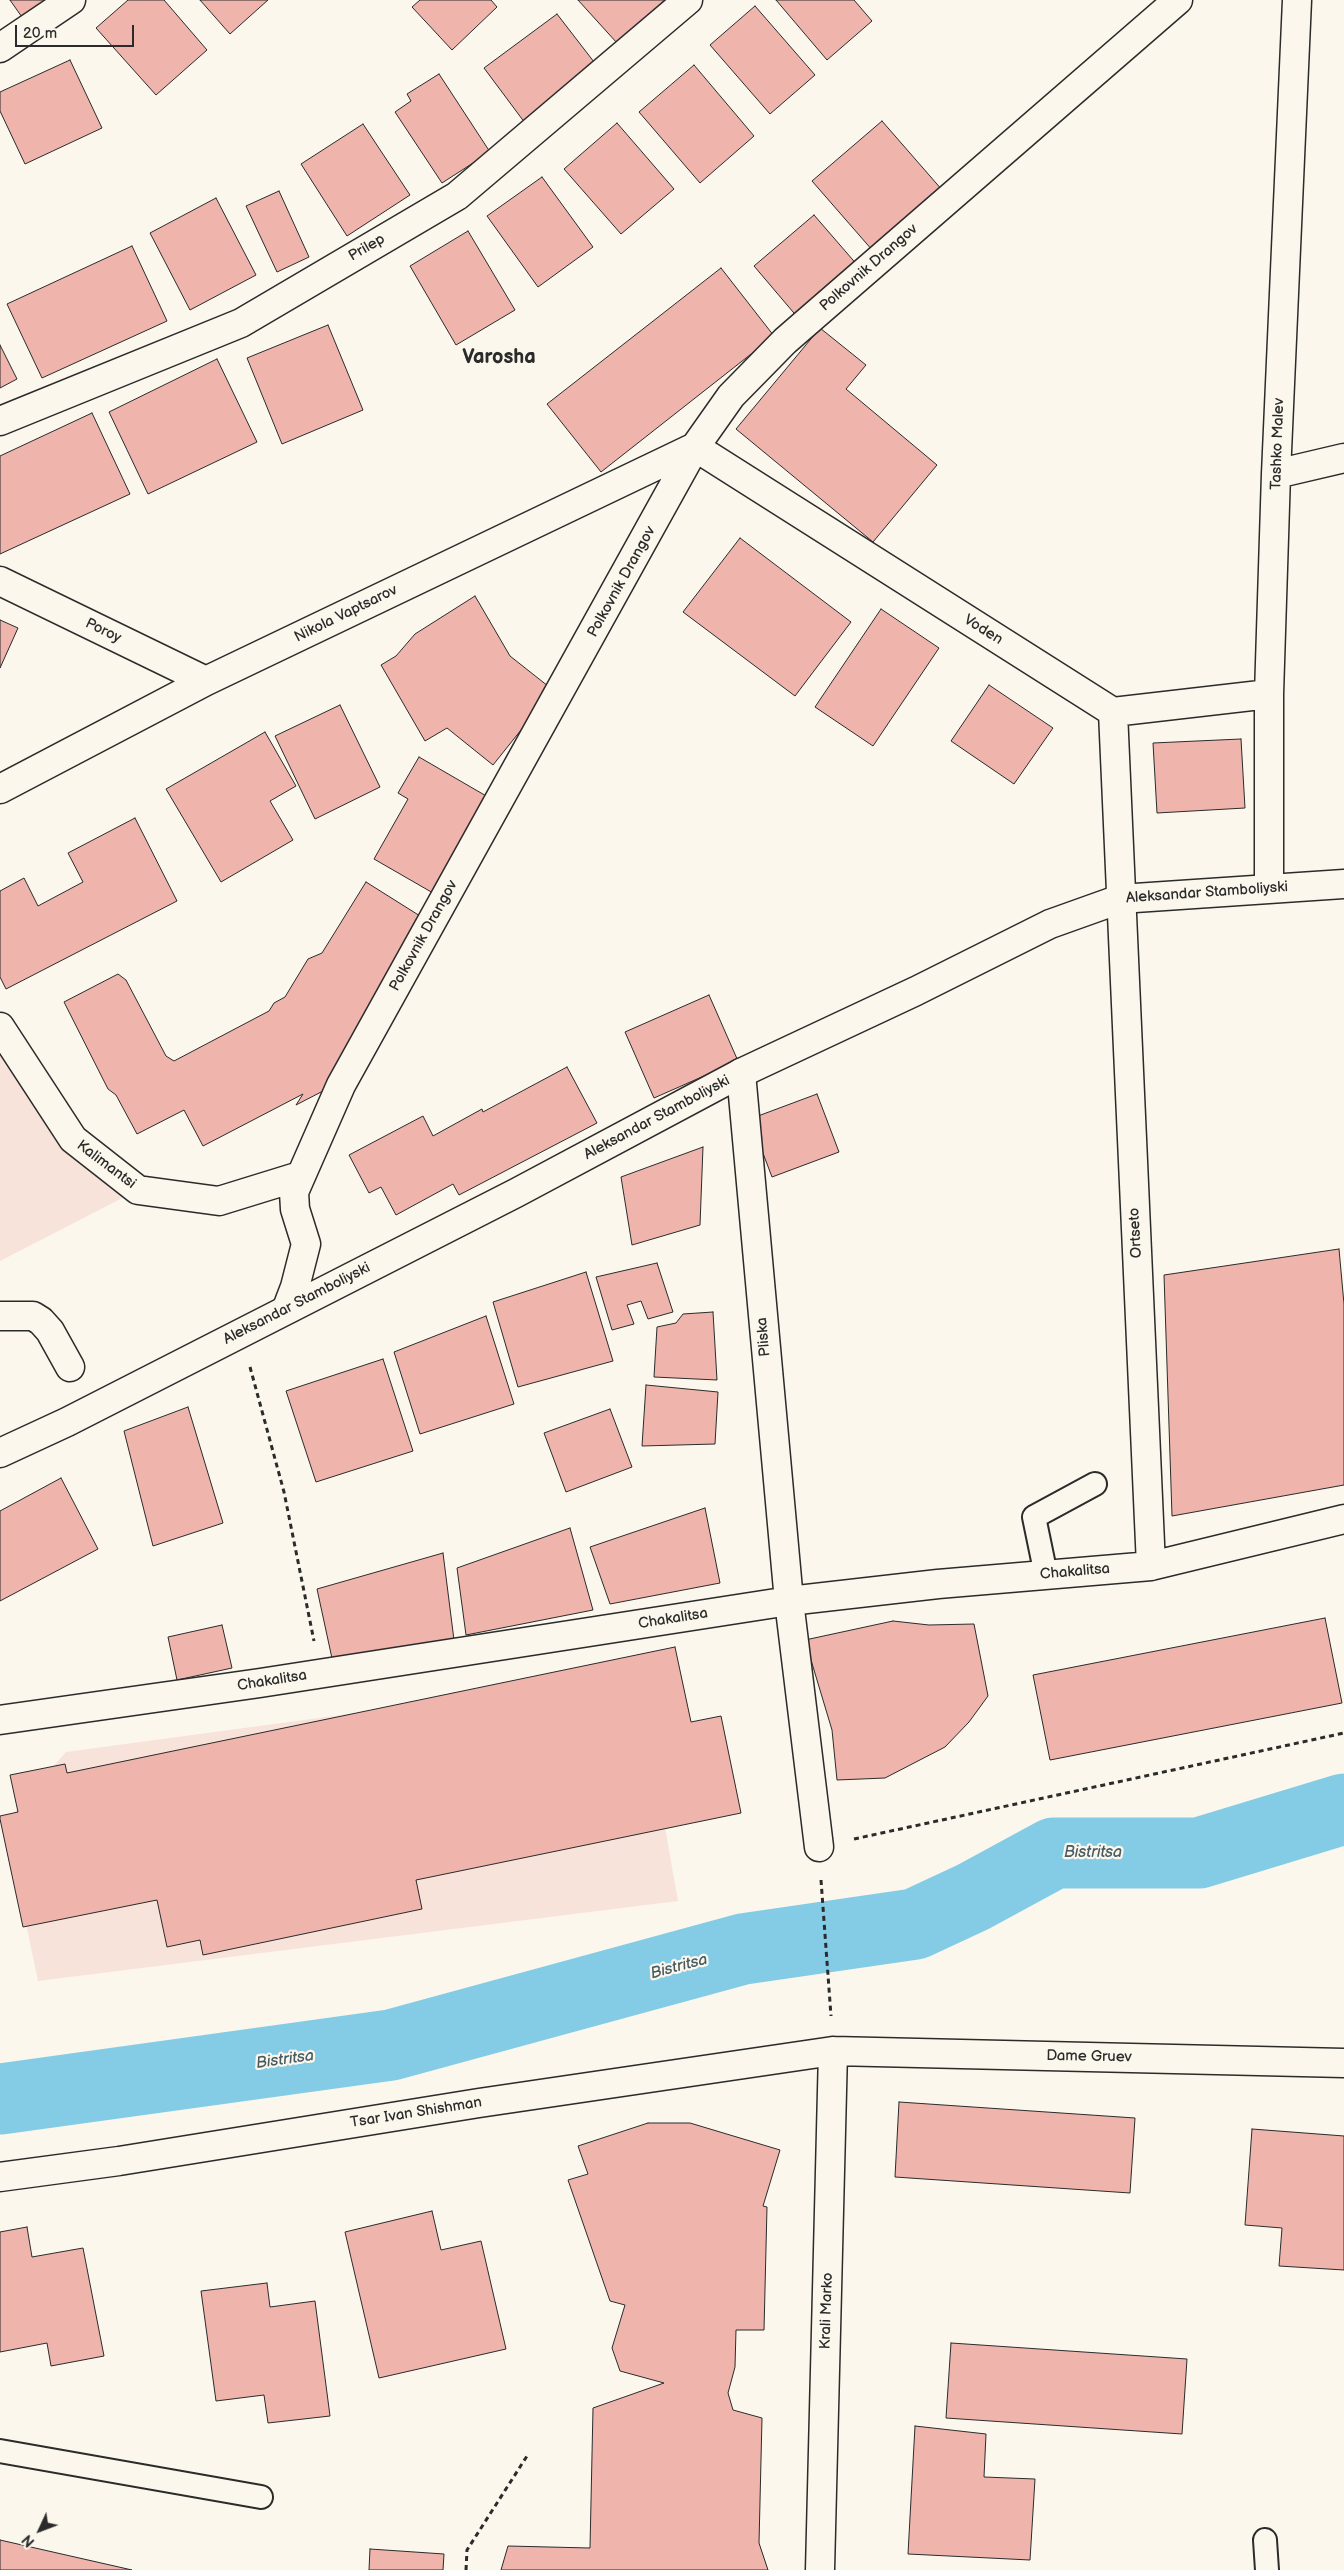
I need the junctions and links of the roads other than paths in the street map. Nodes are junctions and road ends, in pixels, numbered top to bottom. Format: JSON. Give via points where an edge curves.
{"nodes":[{"id":1,"x":71,"y":0,"type":"edge"},
{"id":2,"x":688,"y":0,"type":"edge"},
{"id":3,"x":1178,"y":0,"type":"edge"},
{"id":4,"x":1297,"y":0,"type":"edge"},
{"id":5,"x":0,"y":48,"type":"edge"},
{"id":6,"x":0,"y":421,"type":"edge"},
{"id":7,"x":695,"y":447,"type":"junction"},
{"id":8,"x":1344,"y":458,"type":"edge"},
{"id":9,"x":1276,"y":474,"type":"junction"},
{"id":10,"x":0,"y":581,"type":"edge"},
{"id":11,"x":206,"y":681,"type":"junction"},
{"id":12,"x":1269,"y":694,"type":"junction"},
{"id":13,"x":1113,"y":712,"type":"junction"},
{"id":14,"x":0,"y":789,"type":"edge"},
{"id":15,"x":1344,"y":884,"type":"edge"},
{"id":16,"x":1269,"y":888,"type":"junction"},
{"id":17,"x":1120,"y":899,"type":"junction"},
{"id":18,"x":0,"y":1026,"type":"edge"},
{"id":19,"x":741,"y":1073,"type":"junction"},
{"id":20,"x":300,"y":1176,"type":"junction"},
{"id":21,"x":287,"y":1308,"type":"junction"},
{"id":22,"x":0,"y":1316,"type":"edge"},
{"id":23,"x":70,"y":1367,"type":"dead end"},
{"id":24,"x":0,"y":1453,"type":"edge"},
{"id":25,"x":1095,"y":1484,"type":"dead end"},
{"id":26,"x":1344,"y":1520,"type":"edge"},
{"id":27,"x":1151,"y":1566,"type":"junction"},
{"id":28,"x":1046,"y":1575,"type":"junction"},
{"id":29,"x":789,"y":1601,"type":"junction"},
{"id":30,"x":0,"y":1720,"type":"edge"},
{"id":31,"x":819,"y":1847,"type":"road end"},
{"id":32,"x":833,"y":2051,"type":"junction"},
{"id":33,"x":1344,"y":2063,"type":"edge"},
{"id":34,"x":0,"y":2177,"type":"edge"},
{"id":35,"x":0,"y":2451,"type":"edge"},
{"id":36,"x":262,"y":2497,"type":"dead end"},
{"id":37,"x":1265,"y":2540,"type":"dead end"},
{"id":38,"x":820,"y":2570,"type":"edge"},
{"id":39,"x":1267,"y":2570,"type":"edge"}],
"edges":[{"from":1,"to":5,"type":"street"},
{"from":2,"to":6,"type":"street","name":"Prilep","via":[[457,196],[241,323]]},
{"from":3,"to":7,"type":"street","name":"Polkovnik Drangov","via":[[785,341],[731,396]]},
{"from":4,"to":9,"type":"street","name":"Tashko Malev"},
{"from":7,"to":11,"type":"street","name":"Nikola Vaptsarov"},
{"from":7,"to":13,"type":"street","name":"Voden"},
{"from":7,"to":20,"type":"street","name":"Polkovnik Drangov","via":[[341,1085]]},
{"from":8,"to":9,"type":"street"},
{"from":9,"to":12,"type":"street","name":"Tashko Malev"},
{"from":10,"to":11,"type":"street","name":"Poroy"},
{"from":11,"to":14,"type":"street","name":"Nikola Vaptsarov"},
{"from":12,"to":13,"type":"street"},
{"from":12,"to":16,"type":"street","name":"Tashko Malev"},
{"from":13,"to":17,"type":"street"},
{"from":15,"to":16,"type":"street","name":"Aleksandar Stamboliyski"},
{"from":16,"to":17,"type":"street","name":"Aleksandar Stamboliyski"},
{"from":17,"to":19,"type":"street","name":"Aleksandar Stamboliyski","via":[[1050,924]]},
{"from":17,"to":27,"type":"street","name":"Ortseto"},
{"from":18,"to":20,"type":"street","name":"Kalimantsi","via":[[73,1139],[138,1190],[219,1201]]},
{"from":19,"to":21,"type":"street","name":"Aleksandar Stamboliyski","via":[[516,1193]]},
{"from":19,"to":29,"type":"street","name":"Pliska"},
{"from":20,"to":21,"type":"street","name":"Polkovnik Drangov","via":[[294,1192],[295,1209],[306,1244]]},
{"from":21,"to":24,"type":"street","name":"Aleksandar Stamboliyski"},
{"from":22,"to":23,"type":"street","via":[[33,1316],[41,1321]]},
{"from":25,"to":28,"type":"lane","via":[[1034,1517]]},
{"from":26,"to":27,"type":"street","name":"Chakalitsa"},
{"from":27,"to":28,"type":"street","name":"Chakalitsa"},
{"from":28,"to":29,"type":"street","name":"Chakalitsa"},
{"from":29,"to":30,"type":"street","name":"Chakalitsa"},
{"from":29,"to":31,"type":"street","name":"Pliska"},
{"from":32,"to":33,"type":"street","name":"Dame Gruev"},
{"from":32,"to":34,"type":"street","name":"Tsar Ivan Shishman"},
{"from":32,"to":38,"type":"street","name":"Krali Marko"},
{"from":35,"to":36,"type":"lane"},
{"from":37,"to":39,"type":"lane"}]}
